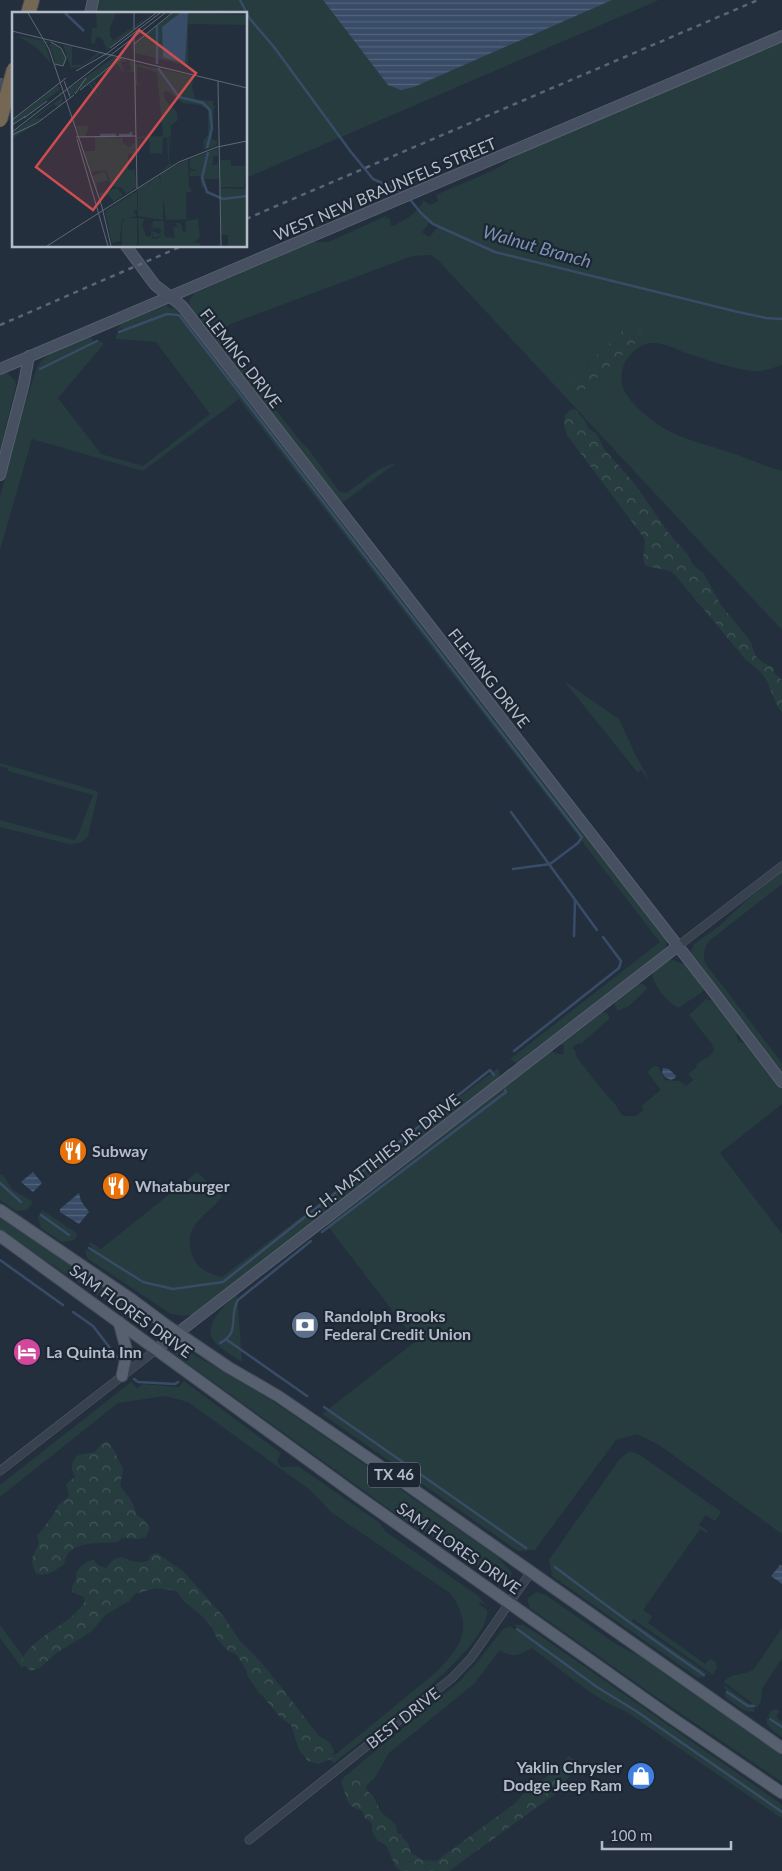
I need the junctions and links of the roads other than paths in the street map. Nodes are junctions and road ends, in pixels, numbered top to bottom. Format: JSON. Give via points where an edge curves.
{"nodes":[{"id":1,"x":782,"y":36,"type":"edge"},
{"id":2,"x":12,"y":76,"type":"edge"},
{"id":3,"x":0,"y":84,"type":"edge"},
{"id":4,"x":12,"y":99,"type":"edge"},
{"id":5,"x":0,"y":120,"type":"edge"},
{"id":6,"x":127,"y":248,"type":"edge"},
{"id":7,"x":168,"y":296,"type":"junction"},
{"id":8,"x":29,"y":356,"type":"junction"},
{"id":9,"x":0,"y":369,"type":"edge"},
{"id":10,"x":0,"y":475,"type":"edge"},
{"id":11,"x":782,"y":866,"type":"edge"},
{"id":12,"x":678,"y":946,"type":"junction"},
{"id":13,"x":782,"y":1082,"type":"edge"},
{"id":14,"x":0,"y":1210,"type":"edge"},
{"id":15,"x":0,"y":1236,"type":"edge"},
{"id":16,"x":120,"y":1322,"type":"junction"},
{"id":17,"x":178,"y":1333,"type":"junction"},
{"id":18,"x":157,"y":1350,"type":"junction"},
{"id":19,"x":122,"y":1376,"type":"junction"},
{"id":20,"x":0,"y":1471,"type":"edge"},
{"id":21,"x":531,"y":1572,"type":"junction"},
{"id":22,"x":511,"y":1603,"type":"junction"},
{"id":23,"x":782,"y":1748,"type":"edge"},
{"id":24,"x":782,"y":1793,"type":"edge"},
{"id":25,"x":249,"y":1840,"type":"dead end"}],
"edges":[{"from":1,"to":7,"type":"street","name":"WEST NEW BRAUNFELS STREET"},
{"from":2,"to":5,"type":"highway","bridge":true},
{"from":3,"to":4,"type":"street"},
{"from":6,"to":7,"type":"street","name":"FLEMING DRIVE","via":[[155,285]]},
{"from":7,"to":8,"type":"street","name":"WEST NEW BRAUNFELS STREET"},
{"from":7,"to":12,"type":"street","name":"FLEMING DRIVE","via":[[182,306]]},
{"from":8,"to":9,"type":"street","name":"WEST NEW BRAUNFELS STREET"},
{"from":8,"to":10,"type":"street"},
{"from":11,"to":12,"type":"street","name":"C. H. MATTHIES JR. DRIVE"},
{"from":12,"to":13,"type":"street","name":"FLEMING DRIVE"},
{"from":12,"to":17,"type":"street","name":"C. H. MATTHIES JR. DRIVE"},
{"from":14,"to":17,"type":"main road","name":"SAM FLORES DRIVE","number":"TX 46"},
{"from":15,"to":16,"type":"main road","name":"SAM FLORES DRIVE","number":"TX 46"},
{"from":16,"to":18,"type":"main road","name":"SAM FLORES DRIVE","number":"TX 46"},
{"from":16,"to":19,"type":"main road","via":[[127,1352]]},
{"from":17,"to":18,"type":"street","name":"C. H. MATTHIES JR. DRIVE"},
{"from":17,"to":21,"type":"main road","name":"SAM FLORES DRIVE","number":"TX 46","via":[[285,1401]]},
{"from":18,"to":19,"type":"street","name":"C. H. MATTHIES JR. DRIVE"},
{"from":18,"to":22,"type":"main road","name":"SAM FLORES DRIVE","number":"TX 46"},
{"from":19,"to":20,"type":"street","name":"C. H. MATTHIES JR. DRIVE"},
{"from":21,"to":22,"type":"street","name":"BEST DRIVE"},
{"from":21,"to":23,"type":"main road","name":"SAM FLORES DRIVE","number":"TX 46"},
{"from":22,"to":24,"type":"main road","name":"SAM FLORES DRIVE","number":"TX 46"},
{"from":22,"to":25,"type":"street","name":"BEST DRIVE","via":[[471,1658],[440,1689]]}]}
